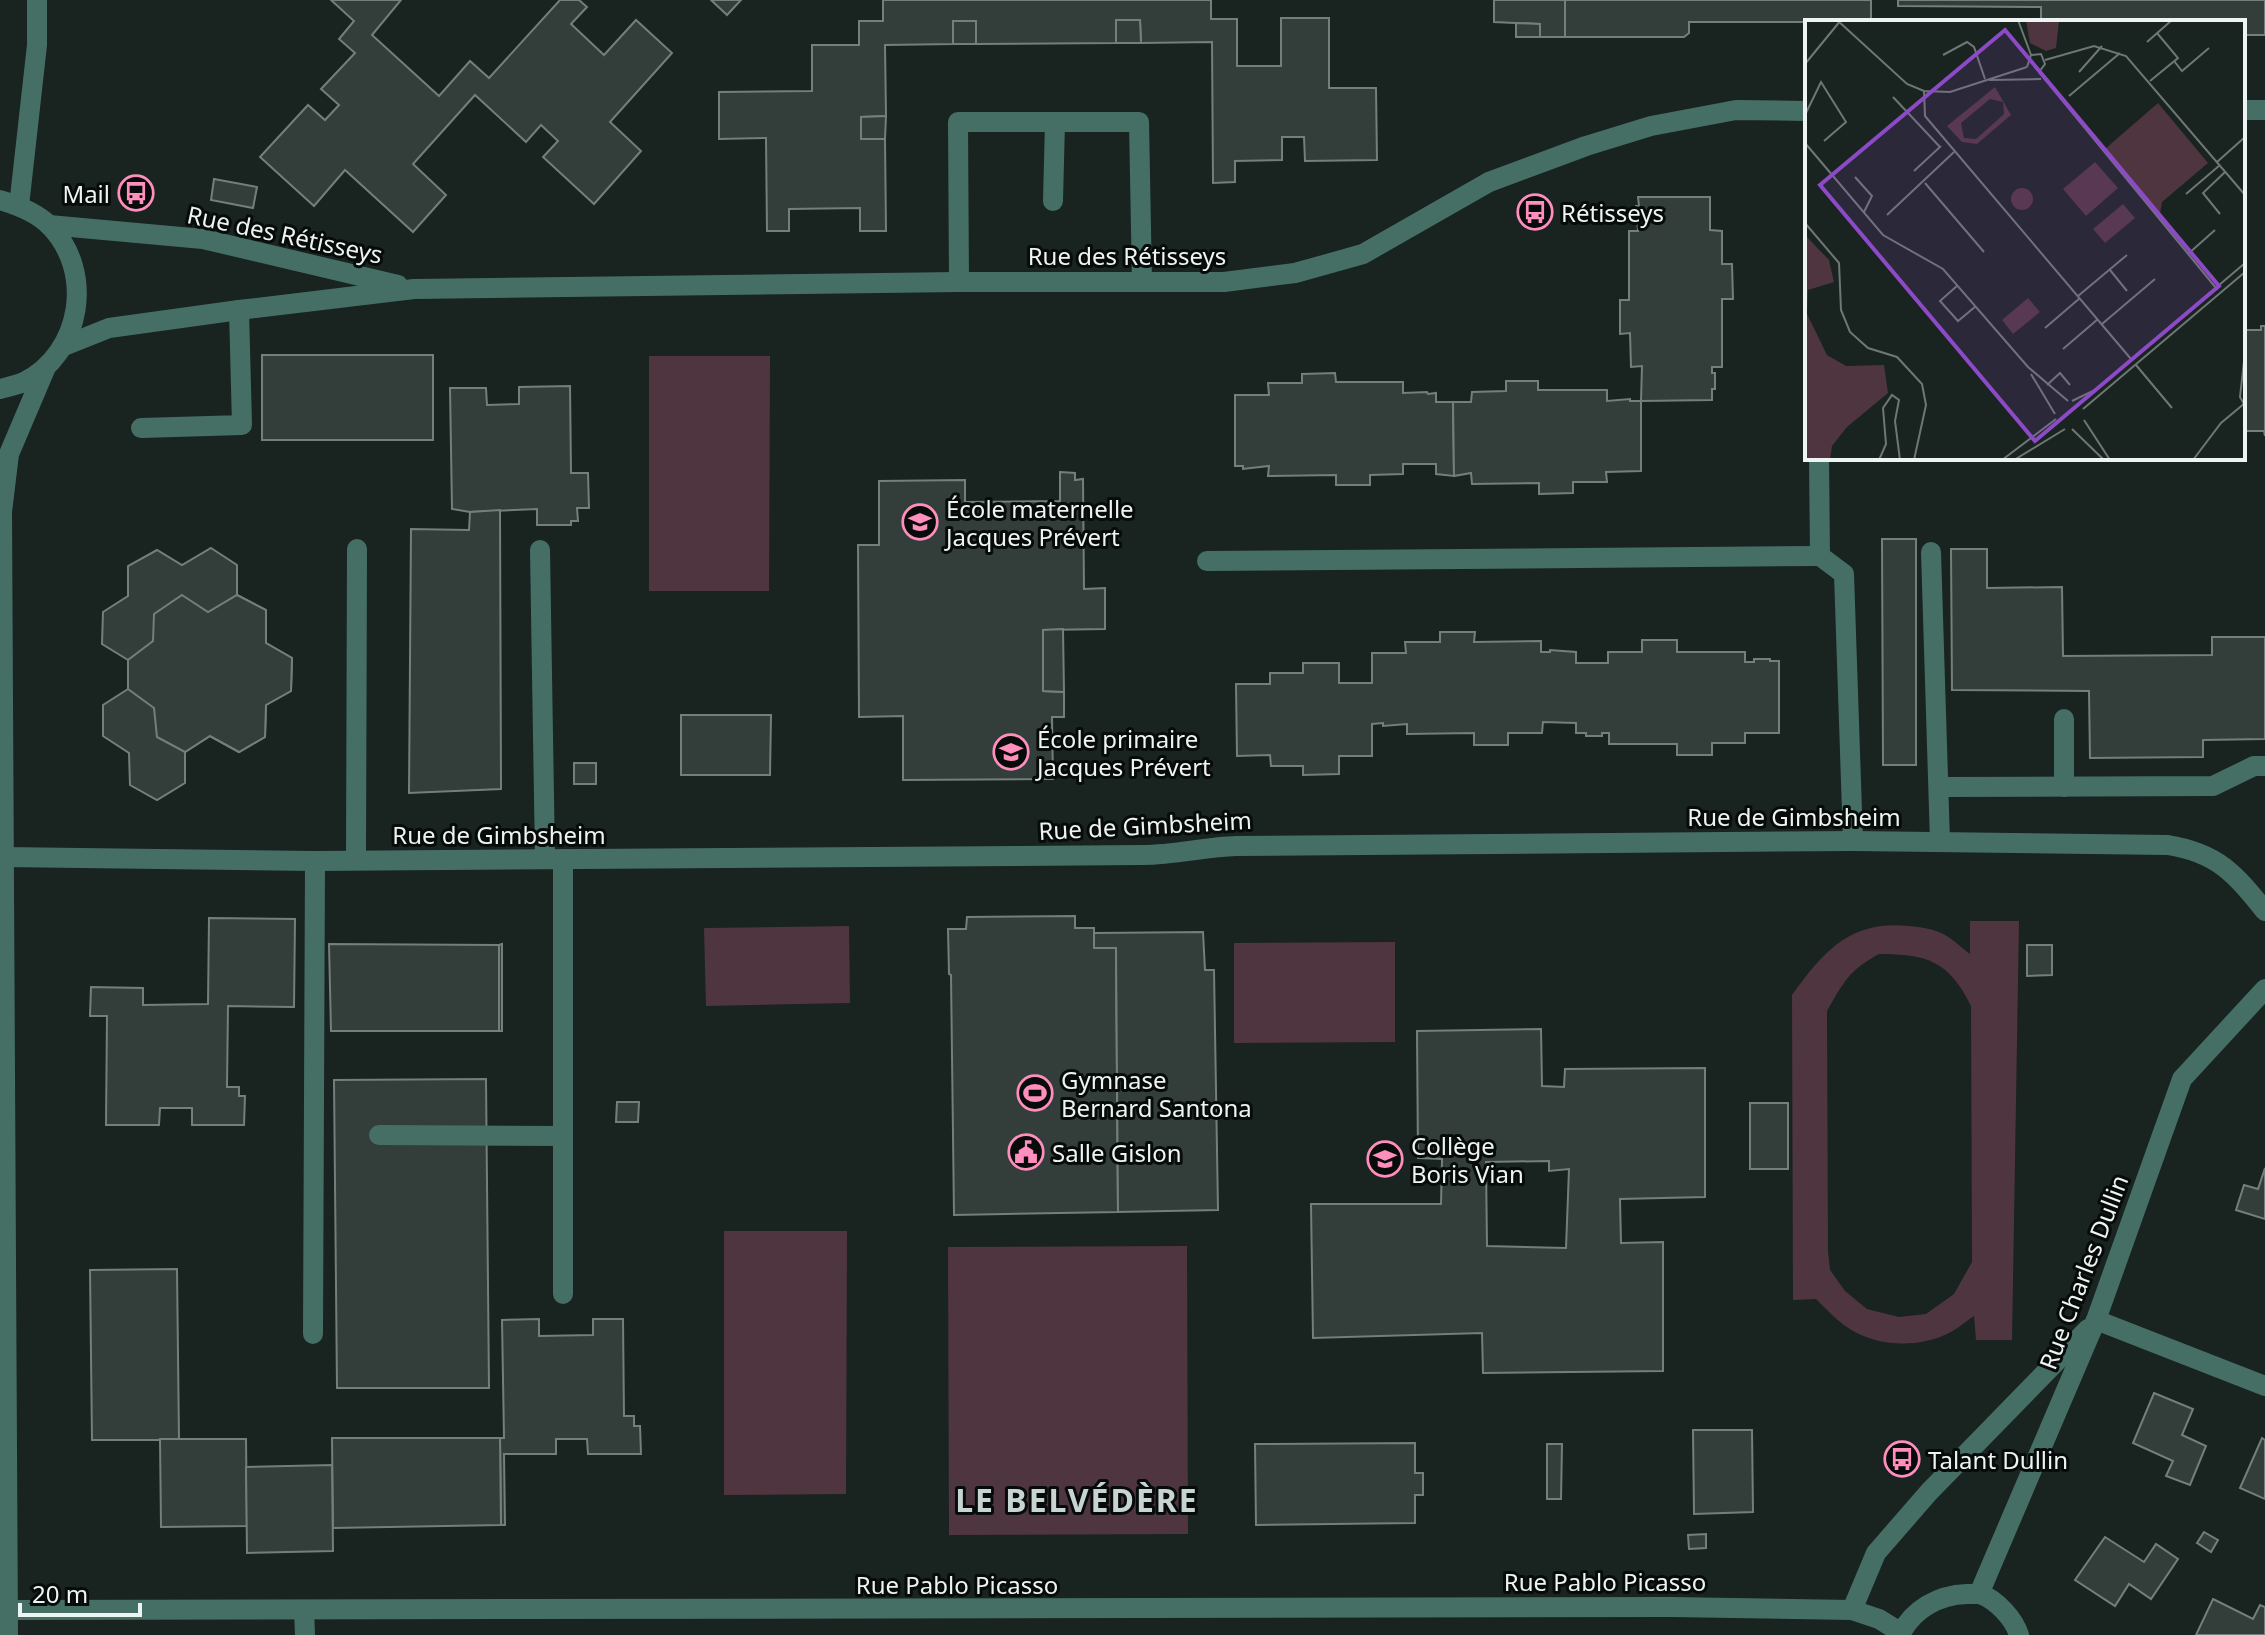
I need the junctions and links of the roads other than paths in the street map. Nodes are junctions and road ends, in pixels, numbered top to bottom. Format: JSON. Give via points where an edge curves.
{"nodes":[{"id":1,"x":37,"y":0,"type":"edge"},
{"id":2,"x":1805,"y":111,"type":"edge"},
{"id":3,"x":1055,"y":122,"type":"junction"},
{"id":4,"x":1053,"y":201,"type":"dead end"},
{"id":5,"x":10,"y":203,"type":"edge"},
{"id":6,"x":49,"y":225,"type":"junction"},
{"id":7,"x":959,"y":282,"type":"junction"},
{"id":8,"x":1142,"y":282,"type":"junction"},
{"id":9,"x":414,"y":289,"type":"junction"},
{"id":10,"x":239,"y":310,"type":"junction"},
{"id":11,"x":64,"y":346,"type":"junction"},
{"id":12,"x":46,"y":367,"type":"junction"},
{"id":13,"x":0,"y":389,"type":"edge"},
{"id":14,"x":141,"y":428,"type":"dead end"},
{"id":15,"x":1819,"y":460,"type":"edge"},
{"id":16,"x":357,"y":549,"type":"dead end"},
{"id":17,"x":540,"y":550,"type":"dead end"},
{"id":18,"x":1931,"y":552,"type":"dead end"},
{"id":19,"x":1820,"y":556,"type":"junction"},
{"id":20,"x":1207,"y":561,"type":"dead end"},
{"id":21,"x":2064,"y":719,"type":"dead end"},
{"id":22,"x":2265,"y":766,"type":"edge"},
{"id":23,"x":1940,"y":787,"type":"junction"},
{"id":24,"x":2064,"y":787,"type":"junction"},
{"id":25,"x":1853,"y":841,"type":"junction"},
{"id":26,"x":1940,"y":842,"type":"junction"},
{"id":27,"x":3,"y":857,"type":"junction"},
{"id":28,"x":554,"y":859,"type":"junction"},
{"id":29,"x":356,"y":860,"type":"junction"},
{"id":30,"x":315,"y":861,"type":"junction"},
{"id":31,"x":2265,"y":911,"type":"edge"},
{"id":32,"x":2265,"y":989,"type":"edge"},
{"id":33,"x":379,"y":1135,"type":"dead end"},
{"id":34,"x":563,"y":1136,"type":"junction"},
{"id":35,"x":563,"y":1294,"type":"dead end"},
{"id":36,"x":2096,"y":1320,"type":"junction"},
{"id":37,"x":313,"y":1334,"type":"dead end"},
{"id":38,"x":2265,"y":1386,"type":"edge"},
{"id":39,"x":1979,"y":1594,"type":"junction"},
{"id":40,"x":8,"y":1610,"type":"junction"},
{"id":41,"x":304,"y":1610,"type":"junction"},
{"id":42,"x":1852,"y":1610,"type":"junction"},
{"id":43,"x":1900,"y":1634,"type":"edge"},
{"id":44,"x":8,"y":1635,"type":"edge"},
{"id":45,"x":305,"y":1635,"type":"edge"},
{"id":46,"x":2019,"y":1635,"type":"edge"}],
"edges":[{"from":1,"to":5,"type":"street","via":[[37,45]]},
{"from":2,"to":8,"type":"street","name":"Rue des Rétisseys","via":[[1736,110],[1651,126],[1586,146],[1489,182],[1363,254],[1295,273],[1224,282]]},
{"from":3,"to":4,"type":"street"},
{"from":3,"to":7,"type":"street","via":[[958,122]]},
{"from":3,"to":8,"type":"street","via":[[1139,122]]},
{"from":5,"to":6,"type":"street"},
{"from":6,"to":9,"type":"street","name":"Rue des Rétisseys","via":[[203,239]]},
{"from":6,"to":11,"type":"street","via":[[68,251],[78,283],[76,315]]},
{"from":7,"to":8,"type":"street","name":"Rue des Rétisseys"},
{"from":7,"to":9,"type":"street","name":"Rue des Rétisseys"},
{"from":9,"to":10,"type":"street","name":"Rue des Rétisseys"},
{"from":10,"to":11,"type":"street","name":"Rue des Rétisseys","via":[[109,328]]},
{"from":10,"to":14,"type":"street","via":[[242,425]]},
{"from":11,"to":12,"type":"street"},
{"from":12,"to":13,"type":"street","via":[[22,383]]},
{"from":12,"to":27,"type":"street","via":[[9,454],[2,512]]},
{"from":15,"to":19,"type":"street"},
{"from":16,"to":29,"type":"street"},
{"from":17,"to":28,"type":"street"},
{"from":18,"to":23,"type":"street"},
{"from":19,"to":20,"type":"street"},
{"from":19,"to":25,"type":"street","via":[[1844,574]]},
{"from":21,"to":24,"type":"street"},
{"from":22,"to":24,"type":"street","via":[[2213,786]]},
{"from":23,"to":24,"type":"street"},
{"from":23,"to":26,"type":"street"},
{"from":25,"to":26,"type":"street","name":"Rue de Gimbsheim"},
{"from":25,"to":28,"type":"street","name":"Rue de Gimbsheim","via":[[1236,846],[1163,855]]},
{"from":26,"to":31,"type":"street","name":"Rue de Gimbsheim","via":[[2189,848],[2226,868]]},
{"from":27,"to":30,"type":"street","name":"Rue de Gimbsheim"},
{"from":27,"to":40,"type":"street"},
{"from":28,"to":29,"type":"street","name":"Rue de Gimbsheim"},
{"from":28,"to":34,"type":"street"},
{"from":29,"to":30,"type":"street","name":"Rue de Gimbsheim"},
{"from":30,"to":37,"type":"street"},
{"from":32,"to":36,"type":"street","name":"Rue Charles Dullin","via":[[2182,1079]]},
{"from":33,"to":34,"type":"street"},
{"from":34,"to":35,"type":"street"},
{"from":36,"to":38,"type":"street"},
{"from":36,"to":39,"type":"street","name":"Rue Charles Dullin"},
{"from":36,"to":42,"type":"street","via":[[1876,1553]]},
{"from":39,"to":43,"type":"street","via":[[1936,1599]]},
{"from":39,"to":46,"type":"street","via":[[2002,1609]]},
{"from":40,"to":41,"type":"street","name":"Rue Pablo Picasso"},
{"from":40,"to":44,"type":"street"},
{"from":41,"to":42,"type":"street","name":"Rue Pablo Picasso"},
{"from":41,"to":45,"type":"street"},
{"from":42,"to":43,"type":"street","name":"Rue Pablo Picasso","via":[[1879,1619]]}]}
